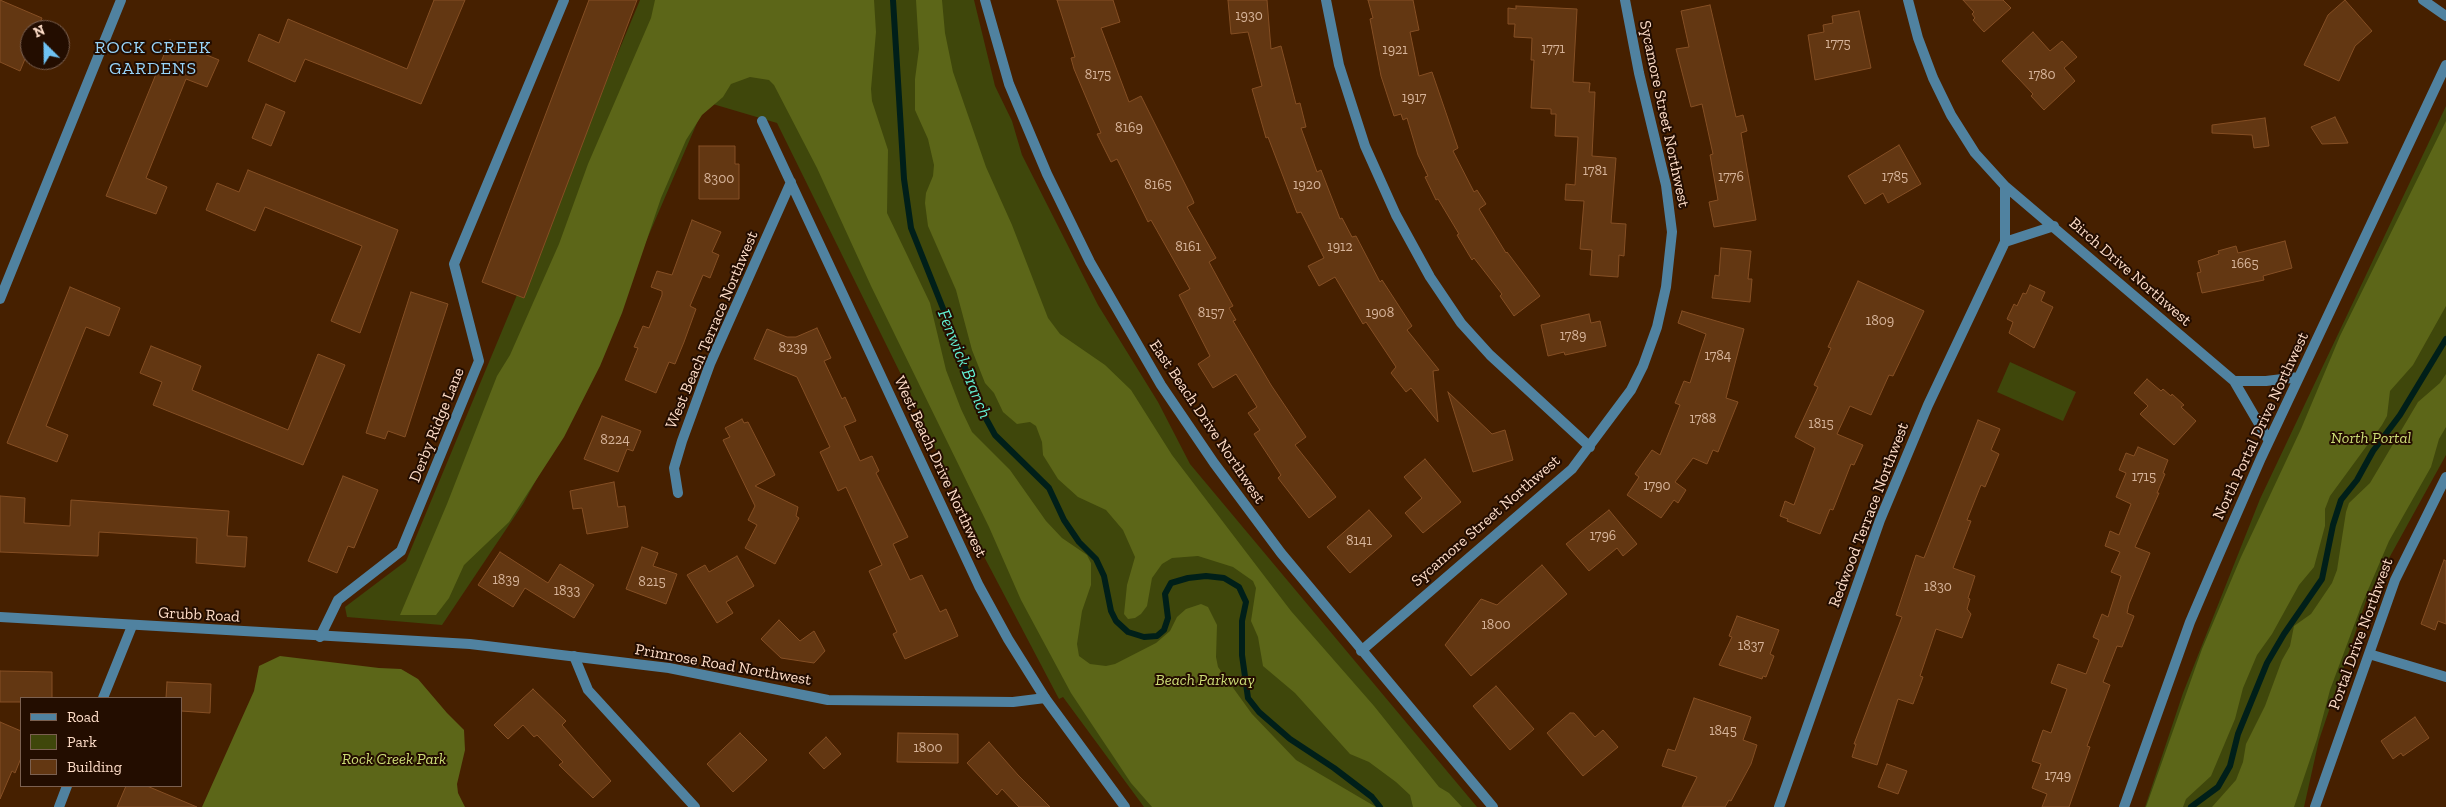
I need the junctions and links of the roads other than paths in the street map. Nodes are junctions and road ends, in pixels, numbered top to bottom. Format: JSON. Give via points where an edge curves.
{"nodes":[{"id":1,"x":120,"y":0,"type":"edge"},
{"id":2,"x":564,"y":0,"type":"edge"},
{"id":3,"x":985,"y":0,"type":"edge"},
{"id":4,"x":1326,"y":0,"type":"edge"},
{"id":5,"x":1625,"y":0,"type":"edge"},
{"id":6,"x":1908,"y":0,"type":"edge"},
{"id":7,"x":2423,"y":0,"type":"edge"},
{"id":8,"x":2446,"y":16,"type":"edge"},
{"id":9,"x":2446,"y":65,"type":"edge"},
{"id":10,"x":762,"y":121,"type":"dead end"},
{"id":11,"x":791,"y":182,"type":"junction"},
{"id":12,"x":2005,"y":186,"type":"junction"},
{"id":13,"x":2054,"y":226,"type":"junction"},
{"id":14,"x":2005,"y":242,"type":"junction"},
{"id":15,"x":0,"y":298,"type":"edge"},
{"id":16,"x":2299,"y":377,"type":"junction"},
{"id":17,"x":2234,"y":381,"type":"junction"},
{"id":18,"x":2269,"y":441,"type":"junction"},
{"id":19,"x":1590,"y":446,"type":"junction"},
{"id":20,"x":2445,"y":479,"type":"edge"},
{"id":21,"x":678,"y":493,"type":"dead end"},
{"id":22,"x":0,"y":616,"type":"edge"},
{"id":23,"x":132,"y":626,"type":"junction"},
{"id":24,"x":320,"y":637,"type":"junction"},
{"id":25,"x":396,"y":641,"type":"joint"},
{"id":26,"x":1361,"y":650,"type":"junction"},
{"id":27,"x":2369,"y":654,"type":"junction"},
{"id":28,"x":574,"y":656,"type":"junction"},
{"id":29,"x":2446,"y":677,"type":"edge"},
{"id":30,"x":103,"y":697,"type":"edge"},
{"id":31,"x":1046,"y":698,"type":"junction"},
{"id":32,"x":67,"y":787,"type":"edge"},
{"id":33,"x":59,"y":807,"type":"edge"},
{"id":34,"x":695,"y":807,"type":"edge"},
{"id":35,"x":1125,"y":807,"type":"edge"},
{"id":36,"x":1493,"y":807,"type":"edge"},
{"id":37,"x":1779,"y":807,"type":"edge"},
{"id":38,"x":2124,"y":807,"type":"edge"},
{"id":39,"x":2314,"y":807,"type":"edge"}],
"edges":[{"from":1,"to":15,"type":"street"},
{"from":2,"to":24,"type":"street","name":"Derby Ridge Lane","via":[[454,264],[479,361],[401,551],[338,600]]},
{"from":3,"to":26,"type":"street","name":"East Beach Drive Northwest","via":[[1004,68],[1027,130],[1068,218],[1125,325],[1224,478]]},
{"from":4,"to":19,"type":"street","via":[[1338,65],[1365,146],[1396,215],[1430,277],[1461,323],[1490,355]]},
{"from":5,"to":19,"type":"street","name":"Sycamore Street Northwest","via":[[1668,194],[1672,232],[1670,260],[1660,314],[1640,372],[1631,390]]},
{"from":6,"to":12,"type":"street","via":[[1927,64],[1951,115],[1975,153]]},
{"from":7,"to":8,"type":"street"},
{"from":9,"to":16,"type":"street","name":"North Portal Drive Northwest"},
{"from":10,"to":11,"type":"street","name":"West Beach Drive Northwest"},
{"from":11,"to":21,"type":"street","name":"West Beach Terrace Northwest","via":[[710,364],[682,441],[674,468]]},
{"from":11,"to":31,"type":"street","name":"West Beach Drive Northwest","via":[[979,586]]},
{"from":12,"to":13,"type":"street","name":"Birch Drive Northwest"},
{"from":12,"to":14,"type":"street","name":"Redwood Terrace Northwest"},
{"from":13,"to":14,"type":"street"},
{"from":13,"to":17,"type":"street","name":"Birch Drive Northwest"},
{"from":14,"to":37,"type":"street","name":"Redwood Terrace Northwest","via":[[1928,406],[1880,520]]},
{"from":16,"to":17,"type":"street"},
{"from":16,"to":18,"type":"street","name":"North Portal Drive Northwest"},
{"from":17,"to":18,"type":"street","name":"Birch Drive Northwest"},
{"from":18,"to":38,"type":"street","name":"North Portal Drive Northwest","via":[[2190,622]]},
{"from":19,"to":26,"type":"street","name":"Sycamore Street Northwest","via":[[1572,469],[1546,493]]},
{"from":20,"to":27,"type":"street","name":"Portal Drive Northwest","via":[[2400,567]]},
{"from":22,"to":23,"type":"street","name":"Grubb Road"},
{"from":23,"to":24,"type":"street","name":"Grubb Road"},
{"from":23,"to":30,"type":"street"},
{"from":24,"to":25,"type":"street","name":"Grubb Road"},
{"from":25,"to":28,"type":"street","name":"Primrose Road Northwest","via":[[470,644]]},
{"from":26,"to":36,"type":"street","name":"East Beach Drive Northwest"},
{"from":27,"to":29,"type":"street"},
{"from":27,"to":39,"type":"street","name":"Portal Drive Northwest"},
{"from":28,"to":31,"type":"street","name":"Primrose Road Northwest","via":[[669,668],[828,700],[1013,702]]},
{"from":28,"to":34,"type":"street","via":[[588,690]]},
{"from":31,"to":35,"type":"street","name":"West Beach Drive Northwest"},
{"from":32,"to":33,"type":"street"}]}
